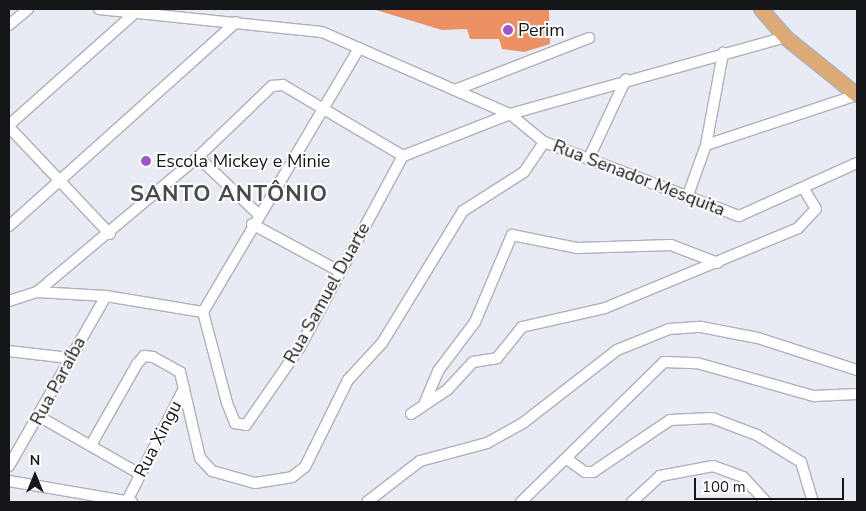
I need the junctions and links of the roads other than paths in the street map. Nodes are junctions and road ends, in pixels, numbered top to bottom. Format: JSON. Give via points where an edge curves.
{"nodes":[{"id":1,"x":28,"y":9,"type":"edge"},
{"id":2,"x":99,"y":9,"type":"edge"},
{"id":3,"x":761,"y":9,"type":"edge"},
{"id":4,"x":136,"y":12,"type":"junction"},
{"id":5,"x":236,"y":22,"type":"junction"},
{"id":6,"x":9,"y":25,"type":"edge"},
{"id":7,"x":785,"y":37,"type":"junction"},
{"id":8,"x":589,"y":38,"type":"dead end"},
{"id":9,"x":359,"y":48,"type":"junction"},
{"id":10,"x":723,"y":53,"type":"junction"},
{"id":11,"x":626,"y":79,"type":"junction"},
{"id":12,"x":454,"y":90,"type":"junction"},
{"id":13,"x":857,"y":95,"type":"edge"},
{"id":14,"x":322,"y":107,"type":"junction"},
{"id":15,"x":510,"y":114,"type":"junction"},
{"id":16,"x":9,"y":126,"type":"edge"},
{"id":17,"x":544,"y":142,"type":"junction"},
{"id":18,"x":706,"y":145,"type":"junction"},
{"id":19,"x":198,"y":156,"type":"junction"},
{"id":20,"x":402,"y":156,"type":"junction"},
{"id":21,"x":589,"y":158,"type":"junction"},
{"id":22,"x":857,"y":163,"type":"edge"},
{"id":23,"x":58,"y":183,"type":"junction"},
{"id":24,"x":804,"y":190,"type":"junction"},
{"id":25,"x":688,"y":195,"type":"junction"},
{"id":26,"x":258,"y":214,"type":"junction"},
{"id":27,"x":252,"y":224,"type":"junction"},
{"id":28,"x":9,"y":226,"type":"edge"},
{"id":29,"x":110,"y":234,"type":"junction"},
{"id":30,"x":718,"y":263,"type":"junction"},
{"id":31,"x":339,"y":271,"type":"junction"},
{"id":32,"x":37,"y":292,"type":"junction"},
{"id":33,"x":106,"y":296,"type":"junction"},
{"id":34,"x":9,"y":300,"type":"edge"},
{"id":35,"x":203,"y":312,"type":"junction"},
{"id":36,"x":9,"y":351,"type":"edge"},
{"id":37,"x":69,"y":358,"type":"junction"},
{"id":38,"x":857,"y":370,"type":"edge"},
{"id":39,"x":184,"y":388,"type":"junction"},
{"id":40,"x":857,"y":394,"type":"edge"},
{"id":41,"x":425,"y":402,"type":"junction"},
{"id":42,"x":411,"y":414,"type":"dead end"},
{"id":43,"x":40,"y":417,"type":"junction"},
{"id":44,"x":91,"y":445,"type":"junction"},
{"id":45,"x":567,"y":460,"type":"junction"},
{"id":46,"x":9,"y":466,"type":"edge"},
{"id":47,"x":140,"y":474,"type":"junction"},
{"id":48,"x":9,"y":481,"type":"edge"},
{"id":49,"x":130,"y":502,"type":"edge"},
{"id":50,"x":367,"y":502,"type":"edge"},
{"id":51,"x":521,"y":502,"type":"edge"},
{"id":52,"x":632,"y":502,"type":"edge"},
{"id":53,"x":766,"y":502,"type":"edge"},
{"id":54,"x":813,"y":502,"type":"edge"}],
"edges":[{"from":1,"to":6,"type":"street"},
{"from":2,"to":4,"type":"street","name":"Rua Senador Mesquita"},
{"from":3,"to":7,"type":"main road"},
{"from":4,"to":5,"type":"street","name":"Rua Senador Mesquita"},
{"from":4,"to":16,"type":"street"},
{"from":5,"to":9,"type":"street","name":"Rua Senador Mesquita","via":[[322,32]]},
{"from":5,"to":23,"type":"street"},
{"from":7,"to":10,"type":"street"},
{"from":7,"to":13,"type":"main road"},
{"from":8,"to":12,"type":"street"},
{"from":9,"to":12,"type":"street","name":"Rua Senador Mesquita"},
{"from":9,"to":14,"type":"street"},
{"from":10,"to":11,"type":"street"},
{"from":10,"to":18,"type":"street"},
{"from":11,"to":15,"type":"street"},
{"from":11,"to":21,"type":"street"},
{"from":12,"to":15,"type":"street","name":"Rua Senador Mesquita"},
{"from":13,"to":18,"type":"street"},
{"from":14,"to":19,"type":"street","via":[[283,85],[266,90]]},
{"from":14,"to":20,"type":"street"},
{"from":14,"to":26,"type":"street"},
{"from":15,"to":17,"type":"street","name":"Rua Senador Mesquita"},
{"from":15,"to":20,"type":"street"},
{"from":16,"to":23,"type":"street"},
{"from":17,"to":21,"type":"street","name":"Rua Senador Mesquita"},
{"from":17,"to":39,"type":"street","via":[[524,172],[463,211],[382,343],[348,380],[305,467],[292,477],[255,483],[212,471],[200,458]]},
{"from":18,"to":25,"type":"street"},
{"from":19,"to":26,"type":"street"},
{"from":19,"to":29,"type":"street"},
{"from":20,"to":31,"type":"street","name":"Rua Samuel Duarte"},
{"from":21,"to":25,"type":"street","name":"Rua Senador Mesquita"},
{"from":22,"to":24,"type":"street","name":"Rua Senador Mesquita"},
{"from":23,"to":28,"type":"street"},
{"from":23,"to":29,"type":"street"},
{"from":24,"to":25,"type":"street","name":"Rua Senador Mesquita","via":[[740,216]]},
{"from":24,"to":30,"type":"street","via":[[815,204],[813,216],[798,228]]},
{"from":26,"to":27,"type":"street"},
{"from":27,"to":31,"type":"street"},
{"from":27,"to":35,"type":"street"},
{"from":29,"to":32,"type":"street"},
{"from":30,"to":41,"type":"street","via":[[605,308],[522,327],[497,358],[473,362],[447,390]]},
{"from":30,"to":41,"type":"street","via":[[671,245],[577,248],[512,235],[475,322],[438,371]]},
{"from":31,"to":35,"type":"street","name":"Rua Samuel Duarte","via":[[300,347],[246,425],[235,423],[227,403]]},
{"from":32,"to":33,"type":"street"},
{"from":32,"to":34,"type":"street"},
{"from":33,"to":35,"type":"street"},
{"from":33,"to":37,"type":"street","name":"Rua Paraíba"},
{"from":36,"to":37,"type":"street"},
{"from":37,"to":43,"type":"street","name":"Rua Paraíba"},
{"from":38,"to":50,"type":"street","via":[[758,338],[701,327],[669,329],[617,350],[523,423],[488,443],[420,462]]},
{"from":39,"to":44,"type":"street","name":"Rua Xingu","via":[[180,372],[168,361],[144,356]]},
{"from":39,"to":47,"type":"street","name":"Rua Xingu"},
{"from":40,"to":45,"type":"street","via":[[814,396],[697,363],[664,362]]},
{"from":41,"to":42,"type":"street"},
{"from":43,"to":44,"type":"street"},
{"from":43,"to":46,"type":"street","name":"Rua Paraíba"},
{"from":44,"to":47,"type":"street"},
{"from":45,"to":51,"type":"street"},
{"from":45,"to":54,"type":"street","via":[[584,472],[593,472],[670,420],[712,418],[757,435],[801,462]]},
{"from":47,"to":49,"type":"street","name":"Rua Xingu"},
{"from":48,"to":49,"type":"street"},
{"from":52,"to":53,"type":"street","via":[[660,476],[688,467],[713,466],[743,476]]}]}
